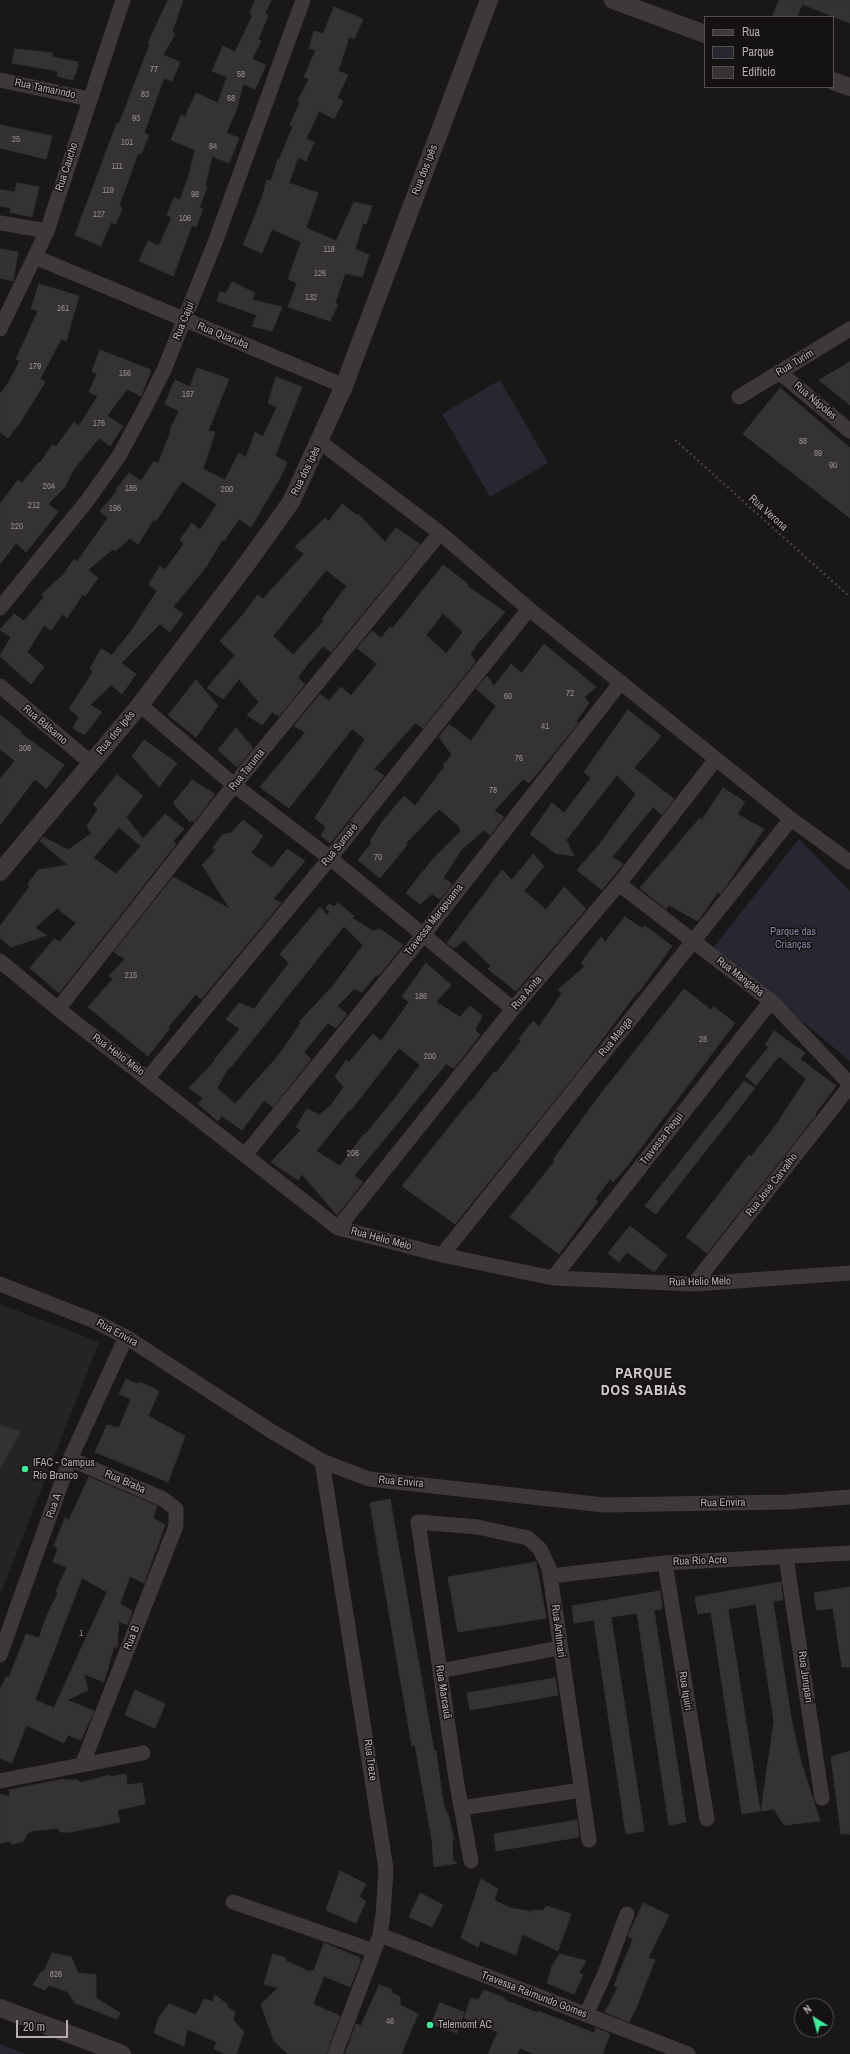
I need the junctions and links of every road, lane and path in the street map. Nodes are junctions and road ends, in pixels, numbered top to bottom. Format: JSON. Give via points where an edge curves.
{"nodes":[{"id":1,"x":123,"y":0,"type":"edge"},
{"id":2,"x":303,"y":0,"type":"edge"},
{"id":3,"x":489,"y":0,"type":"edge"},
{"id":4,"x":613,"y":0,"type":"edge"},
{"id":5,"x":704,"y":34,"type":"edge"},
{"id":6,"x":0,"y":80,"type":"edge"},
{"id":7,"x":834,"y":81,"type":"edge"},
{"id":8,"x":850,"y":87,"type":"edge"},
{"id":9,"x":89,"y":99,"type":"junction"},
{"id":10,"x":0,"y":223,"type":"edge"},
{"id":11,"x":47,"y":231,"type":"junction"},
{"id":12,"x":35,"y":257,"type":"junction"},
{"id":13,"x":184,"y":320,"type":"junction"},
{"id":14,"x":0,"y":329,"type":"edge"},
{"id":15,"x":850,"y":330,"type":"edge"},
{"id":16,"x":779,"y":372,"type":"junction"},
{"id":17,"x":344,"y":386,"type":"junction"},
{"id":18,"x":739,"y":397,"type":"dead end"},
{"id":19,"x":850,"y":430,"type":"edge"},
{"id":20,"x":675,"y":440,"type":"dead end"},
{"id":21,"x":320,"y":442,"type":"junction"},
{"id":22,"x":440,"y":533,"type":"junction"},
{"id":23,"x":850,"y":597,"type":"edge"},
{"id":24,"x":0,"y":608,"type":"edge"},
{"id":25,"x":529,"y":609,"type":"junction"},
{"id":26,"x":621,"y":682,"type":"junction"},
{"id":27,"x":0,"y":686,"type":"edge"},
{"id":28,"x":140,"y":705,"type":"junction"},
{"id":29,"x":716,"y":759,"type":"junction"},
{"id":30,"x":91,"y":763,"type":"junction"},
{"id":31,"x":234,"y":786,"type":"junction"},
{"id":32,"x":790,"y":819,"type":"junction"},
{"id":33,"x":330,"y":858,"type":"junction"},
{"id":34,"x":850,"y":862,"type":"edge"},
{"id":35,"x":0,"y":872,"type":"edge"},
{"id":36,"x":619,"y":884,"type":"junction"},
{"id":37,"x":424,"y":934,"type":"junction"},
{"id":38,"x":693,"y":940,"type":"junction"},
{"id":39,"x":0,"y":961,"type":"edge"},
{"id":40,"x":771,"y":1001,"type":"junction"},
{"id":41,"x":58,"y":1009,"type":"junction"},
{"id":42,"x":513,"y":1009,"type":"junction"},
{"id":43,"x":148,"y":1078,"type":"junction"},
{"id":44,"x":850,"y":1085,"type":"edge"},
{"id":45,"x":245,"y":1155,"type":"junction"},
{"id":46,"x":338,"y":1228,"type":"junction"},
{"id":47,"x":442,"y":1255,"type":"junction"},
{"id":48,"x":850,"y":1273,"type":"edge"},
{"id":49,"x":553,"y":1278,"type":"junction"},
{"id":50,"x":0,"y":1284,"type":"edge"},
{"id":51,"x":694,"y":1284,"type":"junction"},
{"id":52,"x":126,"y":1337,"type":"junction"},
{"id":53,"x":70,"y":1459,"type":"junction"},
{"id":54,"x":322,"y":1461,"type":"junction"},
{"id":55,"x":850,"y":1497,"type":"edge"},
{"id":56,"x":176,"y":1509,"type":"joint"},
{"id":57,"x":418,"y":1522,"type":"joint"},
{"id":58,"x":850,"y":1553,"type":"edge"},
{"id":59,"x":786,"y":1557,"type":"junction"},
{"id":60,"x":665,"y":1563,"type":"junction"},
{"id":61,"x":550,"y":1576,"type":"junction"},
{"id":62,"x":559,"y":1648,"type":"junction"},
{"id":63,"x":0,"y":1655,"type":"edge"},
{"id":64,"x":440,"y":1671,"type":"junction"},
{"id":65,"x":143,"y":1753,"type":"dead end"},
{"id":66,"x":82,"y":1765,"type":"junction"},
{"id":67,"x":0,"y":1781,"type":"edge"},
{"id":68,"x":582,"y":1790,"type":"junction"},
{"id":69,"x":822,"y":1798,"type":"dead end"},
{"id":70,"x":462,"y":1808,"type":"junction"},
{"id":71,"x":707,"y":1819,"type":"dead end"},
{"id":72,"x":589,"y":1840,"type":"dead end"},
{"id":73,"x":471,"y":1861,"type":"dead end"},
{"id":74,"x":233,"y":1902,"type":"dead end"},
{"id":75,"x":627,"y":1914,"type":"dead end"},
{"id":76,"x":380,"y":1935,"type":"junction"},
{"id":77,"x":374,"y":1951,"type":"junction"},
{"id":78,"x":0,"y":2008,"type":"edge"},
{"id":79,"x":586,"y":2015,"type":"junction"},
{"id":80,"x":122,"y":2054,"type":"edge"},
{"id":81,"x":335,"y":2054,"type":"edge"},
{"id":82,"x":688,"y":2054,"type":"edge"}],
"edges":[{"from":1,"to":9,"type":"street","name":"Rua Caucho"},
{"from":2,"to":13,"type":"street","name":"Rua Cajuí","via":[[219,232]]},
{"from":3,"to":17,"type":"street","name":"Rua dos Ipês"},
{"from":4,"to":5,"type":"street"},
{"from":6,"to":9,"type":"street","name":"Rua Tamarindo"},
{"from":7,"to":8,"type":"street"},
{"from":9,"to":11,"type":"street","name":"Rua Caucho"},
{"from":10,"to":11,"type":"street"},
{"from":11,"to":12,"type":"street","name":"Rua Caucho"},
{"from":12,"to":13,"type":"street","name":"Rua Quaruba"},
{"from":12,"to":14,"type":"street","name":"Rua Caucho"},
{"from":13,"to":17,"type":"street","name":"Rua Quaruba"},
{"from":13,"to":24,"type":"street","name":"Rua Cajuí","via":[[164,370],[119,456],[88,501]]},
{"from":15,"to":16,"type":"street","name":"Rua Turim"},
{"from":16,"to":18,"type":"street","name":"Rua Turim"},
{"from":16,"to":19,"type":"street","name":"Rua Nápoles"},
{"from":17,"to":21,"type":"street","name":"Rua dos Ipês"},
{"from":20,"to":23,"type":"path","name":"Rua Verona"},
{"from":21,"to":22,"type":"street"},
{"from":21,"to":28,"type":"street","name":"Rua dos Ipês","via":[[291,502]]},
{"from":22,"to":25,"type":"street"},
{"from":22,"to":31,"type":"street","name":"Rua Taruma"},
{"from":25,"to":26,"type":"street"},
{"from":25,"to":33,"type":"street","name":"Rua Sumaré"},
{"from":26,"to":29,"type":"street"},
{"from":26,"to":37,"type":"street","name":"Travessa Marapuama"},
{"from":27,"to":30,"type":"street","name":"Rua Bálsamo"},
{"from":28,"to":30,"type":"street","name":"Rua dos Ipês"},
{"from":28,"to":31,"type":"street"},
{"from":29,"to":32,"type":"street"},
{"from":29,"to":36,"type":"street","name":"Rua Anita"},
{"from":30,"to":35,"type":"street","name":"Rua dos Ipês"},
{"from":31,"to":33,"type":"street"},
{"from":31,"to":41,"type":"street","name":"Rua Taruma"},
{"from":32,"to":34,"type":"street"},
{"from":32,"to":38,"type":"street","name":"Rua Manga"},
{"from":33,"to":37,"type":"street"},
{"from":33,"to":43,"type":"street","name":"Rua Sumaré"},
{"from":36,"to":38,"type":"street","name":"Rua Mangaba"},
{"from":36,"to":42,"type":"street","name":"Rua Anita"},
{"from":37,"to":42,"type":"street"},
{"from":37,"to":45,"type":"street","name":"Travessa Marapuama"},
{"from":38,"to":40,"type":"street","name":"Rua Mangaba"},
{"from":38,"to":47,"type":"street","name":"Rua Manga"},
{"from":39,"to":41,"type":"street","name":"Rua Helio Melo"},
{"from":40,"to":44,"type":"street","name":"Rua Mangaba"},
{"from":40,"to":49,"type":"street","name":"Travessa Pequi"},
{"from":41,"to":43,"type":"street","name":"Rua Helio Melo"},
{"from":42,"to":46,"type":"street","name":"Rua Anita"},
{"from":43,"to":45,"type":"street","name":"Rua Helio Melo"},
{"from":44,"to":51,"type":"street","name":"Rua José Carvalho"},
{"from":45,"to":46,"type":"street","name":"Rua Helio Melo"},
{"from":46,"to":47,"type":"street","name":"Rua Helio Melo"},
{"from":47,"to":49,"type":"street","name":"Rua Helio Melo"},
{"from":48,"to":51,"type":"street","name":"Rua Helio Melo"},
{"from":49,"to":51,"type":"street","name":"Rua Helio Melo"},
{"from":50,"to":52,"type":"street","name":"Rua Envira","via":[[92,1320]]},
{"from":52,"to":53,"type":"street","name":"Rua A"},
{"from":52,"to":54,"type":"street","name":"Rua Envira"},
{"from":53,"to":56,"type":"street","name":"Rua Braba","via":[[164,1499]]},
{"from":53,"to":63,"type":"street","name":"Rua A"},
{"from":54,"to":55,"type":"street","name":"Rua Envira","via":[[369,1479],[604,1505],[787,1502]]},
{"from":54,"to":76,"type":"street","name":"Rua Treze","via":[[386,1869]]},
{"from":56,"to":66,"type":"street","name":"Rua B","via":[[176,1526]]},
{"from":57,"to":61,"type":"street","name":"Rua Antimari","via":[[478,1527],[528,1538],[540,1549]]},
{"from":57,"to":64,"type":"street","name":"Rua Marcauã"},
{"from":58,"to":59,"type":"street","name":"Rua Rio Acre"},
{"from":59,"to":60,"type":"street","name":"Rua Rio Acre"},
{"from":59,"to":69,"type":"street","name":"Rua Jurupari"},
{"from":60,"to":61,"type":"street","name":"Rua Rio Acre"},
{"from":60,"to":71,"type":"street","name":"Rua Iquiri"},
{"from":61,"to":62,"type":"street","name":"Rua Antimari"},
{"from":62,"to":64,"type":"street"},
{"from":62,"to":68,"type":"street","name":"Rua Antimari"},
{"from":64,"to":70,"type":"street","name":"Rua Marcauã"},
{"from":65,"to":66,"type":"street"},
{"from":66,"to":67,"type":"street"},
{"from":68,"to":70,"type":"street"},
{"from":68,"to":72,"type":"street","name":"Rua Antimari"},
{"from":70,"to":73,"type":"street","name":"Rua Marcauã"},
{"from":74,"to":77,"type":"street"},
{"from":75,"to":79,"type":"street"},
{"from":76,"to":77,"type":"street","name":"Rua Treze"},
{"from":76,"to":79,"type":"street","name":"Travessa Raimundo Gomes"},
{"from":77,"to":81,"type":"street","name":"Rua Treze"},
{"from":78,"to":80,"type":"street"},
{"from":79,"to":82,"type":"street","name":"Travessa Raimundo Gomes"}]}
